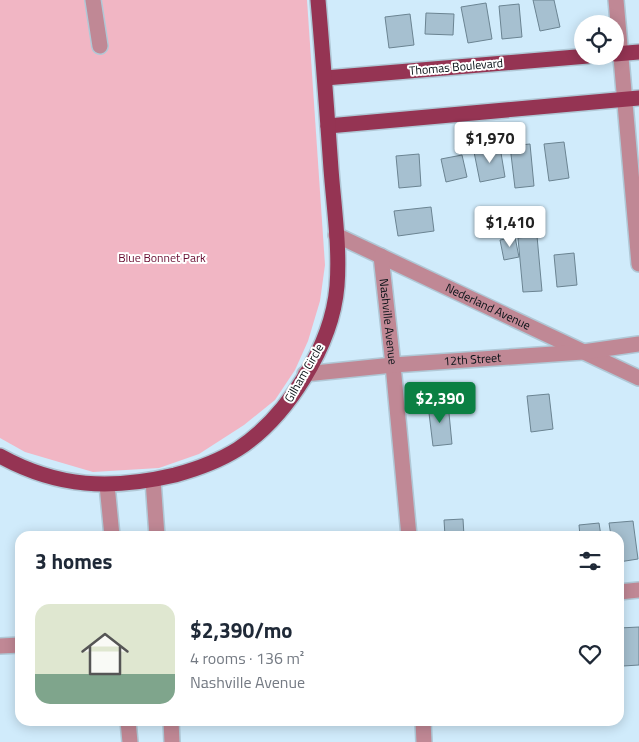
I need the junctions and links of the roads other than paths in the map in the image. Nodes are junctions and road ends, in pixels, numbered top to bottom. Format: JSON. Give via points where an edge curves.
{"nodes":[{"id":1,"x":93,"y":0,"type":"edge"},
{"id":2,"x":318,"y":0,"type":"edge"},
{"id":3,"x":616,"y":0,"type":"edge"},
{"id":4,"x":617,"y":15,"type":"edge"},
{"id":5,"x":100,"y":46,"type":"dead end"},
{"id":6,"x":639,"y":52,"type":"edge"},
{"id":7,"x":624,"y":53,"type":"edge"},
{"id":8,"x":574,"y":57,"type":"edge"},
{"id":9,"x":621,"y":65,"type":"edge"},
{"id":10,"x":325,"y":78,"type":"junction"},
{"id":11,"x":632,"y":99,"type":"edge"},
{"id":12,"x":328,"y":126,"type":"junction"},
{"id":13,"x":336,"y":236,"type":"junction"},
{"id":14,"x":381,"y":256,"type":"junction"},
{"id":15,"x":639,"y":264,"type":"edge"},
{"id":16,"x":639,"y":344,"type":"edge"},
{"id":17,"x":583,"y":352,"type":"junction"},
{"id":18,"x":393,"y":365,"type":"junction"},
{"id":19,"x":305,"y":374,"type":"junction"},
{"id":20,"x":639,"y":378,"type":"edge"},
{"id":21,"x":0,"y":456,"type":"edge"},
{"id":22,"x":153,"y":480,"type":"junction"},
{"id":23,"x":107,"y":485,"type":"junction"},
{"id":24,"x":112,"y":531,"type":"edge"},
{"id":25,"x":157,"y":531,"type":"edge"},
{"id":26,"x":409,"y":531,"type":"edge"},
{"id":27,"x":639,"y":590,"type":"edge"},
{"id":28,"x":624,"y":592,"type":"edge"},
{"id":29,"x":15,"y":644,"type":"edge"},
{"id":30,"x":0,"y":646,"type":"edge"},
{"id":31,"x":128,"y":726,"type":"edge"},
{"id":32,"x":171,"y":726,"type":"edge"},
{"id":33,"x":422,"y":726,"type":"edge"},
{"id":34,"x":130,"y":742,"type":"edge"},
{"id":35,"x":172,"y":742,"type":"edge"},
{"id":36,"x":424,"y":742,"type":"edge"}],
"edges":[{"from":1,"to":5,"type":"street"},
{"from":2,"to":10,"type":"main road","name":"Gilham Circle"},
{"from":3,"to":4,"type":"street"},
{"from":6,"to":7,"type":"main road"},
{"from":8,"to":10,"type":"main road","name":"Thomas Boulevard"},
{"from":9,"to":11,"type":"street"},
{"from":10,"to":12,"type":"main road","name":"Gilham Circle"},
{"from":11,"to":12,"type":"main road"},
{"from":11,"to":15,"type":"street"},
{"from":12,"to":13,"type":"main road","name":"Gilham Circle"},
{"from":13,"to":14,"type":"street","name":"Nederland Avenue"},
{"from":13,"to":19,"type":"main road","name":"Gilham Circle","via":[[337,286],[331,319]]},
{"from":14,"to":17,"type":"street","name":"Nederland Avenue"},
{"from":14,"to":18,"type":"street","name":"Nashville Avenue"},
{"from":16,"to":17,"type":"street","name":"12th Street"},
{"from":17,"to":18,"type":"street","name":"12th Street"},
{"from":17,"to":20,"type":"street","name":"Nederland Avenue"},
{"from":18,"to":19,"type":"street","name":"12th Street"},
{"from":18,"to":26,"type":"street","name":"Nashville Avenue"},
{"from":19,"to":22,"type":"main road","name":"Gilham Circle","via":[[285,406],[237,450],[197,469]]},
{"from":21,"to":23,"type":"main road","name":"Gilham Circle","via":[[17,466],[78,484]]},
{"from":22,"to":23,"type":"main road","name":"Gilham Circle"},
{"from":22,"to":25,"type":"street"},
{"from":23,"to":24,"type":"street"},
{"from":27,"to":28,"type":"street"},
{"from":29,"to":30,"type":"street"},
{"from":31,"to":34,"type":"street"},
{"from":32,"to":35,"type":"street"},
{"from":33,"to":36,"type":"street"}]}
